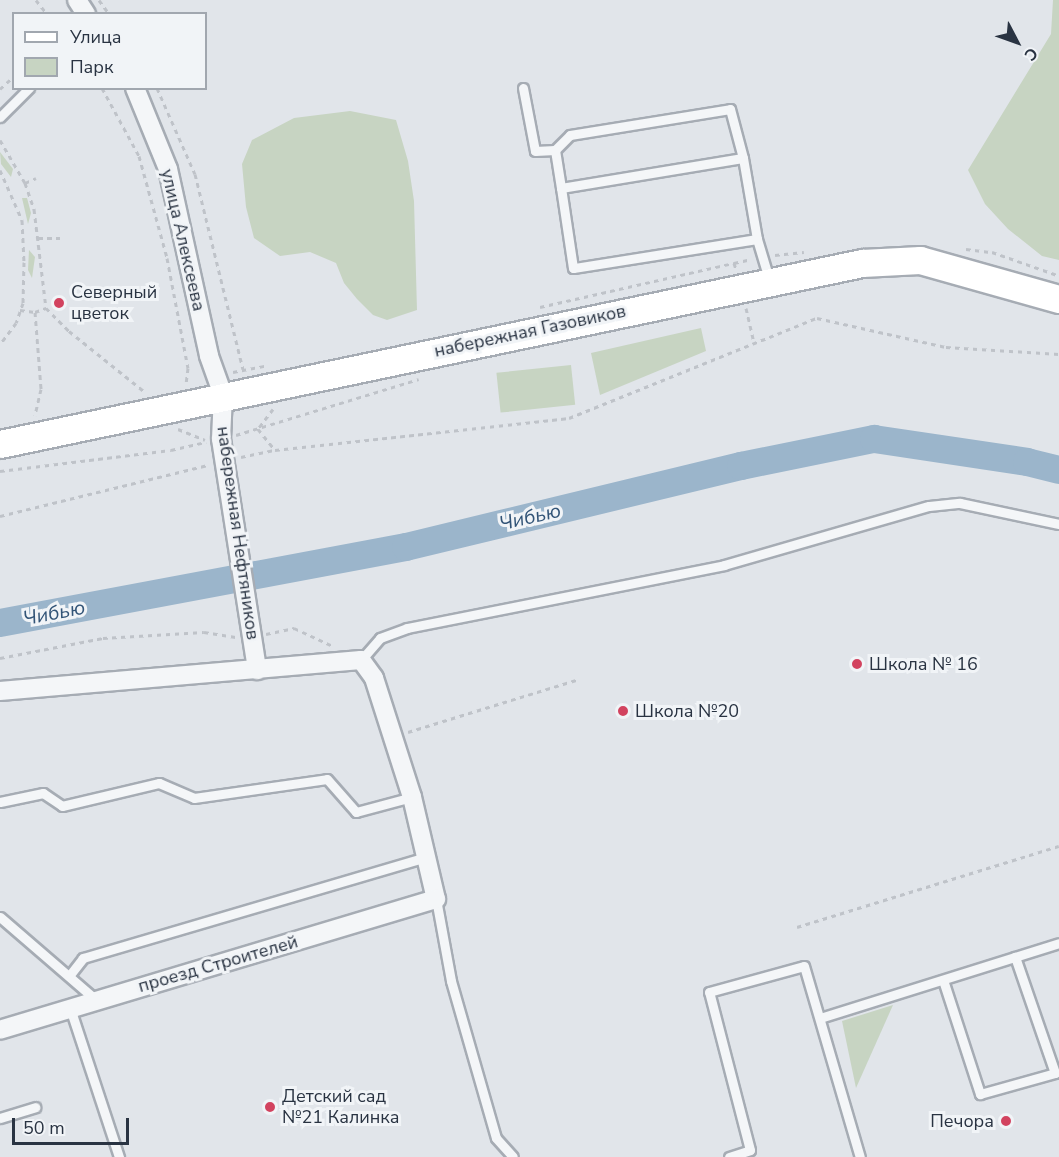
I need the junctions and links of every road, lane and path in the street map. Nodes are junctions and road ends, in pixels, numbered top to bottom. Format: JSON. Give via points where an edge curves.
{"nodes":[{"id":1,"x":36,"y":0,"type":"edge"},
{"id":2,"x":45,"y":12,"type":"edge"},
{"id":3,"x":12,"y":78,"type":"edge"},
{"id":4,"x":523,"y":88,"type":"dead end"},
{"id":5,"x":0,"y":89,"type":"edge"},
{"id":6,"x":28,"y":90,"type":"edge"},
{"id":7,"x":103,"y":90,"type":"edge"},
{"id":8,"x":136,"y":90,"type":"edge"},
{"id":9,"x":158,"y":90,"type":"edge"},
{"id":10,"x":0,"y":117,"type":"edge"},
{"id":11,"x":0,"y":140,"type":"edge"},
{"id":12,"x":555,"y":150,"type":"junction"},
{"id":13,"x":743,"y":158,"type":"junction"},
{"id":14,"x":0,"y":170,"type":"edge"},
{"id":15,"x":36,"y":178,"type":"dead end"},
{"id":16,"x":25,"y":183,"type":"junction"},
{"id":17,"x":561,"y":188,"type":"junction"},
{"id":18,"x":38,"y":238,"type":"junction"},
{"id":19,"x":60,"y":238,"type":"dead end"},
{"id":20,"x":757,"y":239,"type":"junction"},
{"id":21,"x":734,"y":262,"type":"dead end"},
{"id":22,"x":766,"y":269,"type":"junction"},
{"id":23,"x":1059,"y":299,"type":"edge"},
{"id":24,"x":756,"y":306,"type":"dead end"},
{"id":25,"x":46,"y":308,"type":"junction"},
{"id":26,"x":20,"y":310,"type":"junction"},
{"id":27,"x":734,"y":310,"type":"dead end"},
{"id":28,"x":35,"y":312,"type":"junction"},
{"id":29,"x":0,"y":344,"type":"edge"},
{"id":30,"x":1059,"y":354,"type":"edge"},
{"id":31,"x":243,"y":369,"type":"dead end"},
{"id":32,"x":424,"y":378,"type":"dead end"},
{"id":33,"x":180,"y":392,"type":"dead end"},
{"id":34,"x":223,"y":395,"type":"junction"},
{"id":35,"x":157,"y":409,"type":"junction"},
{"id":36,"x":34,"y":419,"type":"dead end"},
{"id":37,"x":214,"y":440,"type":"junction"},
{"id":38,"x":0,"y":444,"type":"edge"},
{"id":39,"x":218,"y":463,"type":"junction"},
{"id":40,"x":0,"y":471,"type":"edge"},
{"id":41,"x":0,"y":516,"type":"edge"},
{"id":42,"x":1059,"y":524,"type":"edge"},
{"id":43,"x":254,"y":636,"type":"junction"},
{"id":44,"x":339,"y":648,"type":"dead end"},
{"id":45,"x":0,"y":658,"type":"edge"},
{"id":46,"x":361,"y":660,"type":"junction"},
{"id":47,"x":257,"y":670,"type":"junction"},
{"id":48,"x":576,"y":680,"type":"dead end"},
{"id":49,"x":0,"y":691,"type":"edge"},
{"id":50,"x":393,"y":737,"type":"junction"},
{"id":51,"x":412,"y":797,"type":"junction"},
{"id":52,"x":0,"y":802,"type":"edge"},
{"id":53,"x":1059,"y":846,"type":"edge"},
{"id":54,"x":427,"y":857,"type":"junction"},
{"id":55,"x":436,"y":899,"type":"junction"},
{"id":56,"x":0,"y":917,"type":"edge"},
{"id":57,"x":797,"y":927,"type":"dead end"},
{"id":58,"x":1059,"y":943,"type":"edge"},
{"id":59,"x":1014,"y":957,"type":"junction"},
{"id":60,"x":69,"y":976,"type":"junction"},
{"id":61,"x":943,"y":980,"type":"junction"},
{"id":62,"x":96,"y":1000,"type":"junction"},
{"id":63,"x":70,"y":1008,"type":"junction"},
{"id":64,"x":820,"y":1018,"type":"junction"},
{"id":65,"x":0,"y":1030,"type":"edge"},
{"id":66,"x":35,"y":1107,"type":"dead end"},
{"id":67,"x":0,"y":1118,"type":"edge"},
{"id":68,"x":119,"y":1157,"type":"edge"},
{"id":69,"x":513,"y":1157,"type":"edge"},
{"id":70,"x":729,"y":1157,"type":"edge"},
{"id":71,"x":860,"y":1157,"type":"edge"}],
"edges":[{"from":1,"to":2,"type":"path"},
{"from":3,"to":5,"type":"path"},
{"from":4,"to":12,"type":"lane","via":[[535,151]]},
{"from":6,"to":10,"type":"lane"},
{"from":7,"to":33,"type":"path","via":[[139,156],[167,258],[188,368],[185,387]]},
{"from":8,"to":34,"type":"street","name":"улица Алексеева","via":[[168,169],[209,356]]},
{"from":9,"to":31,"type":"path","via":[[195,174]]},
{"from":11,"to":16,"type":"path"},
{"from":12,"to":13,"type":"lane","via":[[570,135],[730,109]]},
{"from":12,"to":17,"type":"lane"},
{"from":13,"to":17,"type":"lane"},
{"from":13,"to":20,"type":"lane"},
{"from":14,"to":26,"type":"path","via":[[22,220]]},
{"from":15,"to":16,"type":"path"},
{"from":16,"to":18,"type":"path"},
{"from":17,"to":20,"type":"lane","via":[[573,268]]},
{"from":18,"to":19,"type":"path"},
{"from":18,"to":25,"type":"path"},
{"from":20,"to":22,"type":"lane"},
{"from":21,"to":22,"type":"path"},
{"from":22,"to":23,"type":"main road","name":"набережная Газовиков","via":[[920,260]]},
{"from":22,"to":34,"type":"main road","name":"набережная Газовиков"},
{"from":24,"to":27,"type":"path"},
{"from":25,"to":28,"type":"path"},
{"from":25,"to":35,"type":"path","via":[[156,401]]},
{"from":26,"to":28,"type":"path"},
{"from":26,"to":29,"type":"path","via":[[16,323]]},
{"from":28,"to":36,"type":"path","via":[[41,389]]},
{"from":30,"to":39,"type":"path","via":[[946,347],[817,318],[569,418],[275,450]]},
{"from":32,"to":37,"type":"path"},
{"from":34,"to":35,"type":"main road","name":"набережная Газовиков"},
{"from":34,"to":37,"type":"street","name":"набережная Нефтяников"},
{"from":35,"to":37,"type":"path","via":[[173,427]]},
{"from":35,"to":38,"type":"main road","name":"набережная Газовиков"},
{"from":37,"to":39,"type":"street","name":"набережная Нефтяников"},
{"from":37,"to":39,"type":"path"},
{"from":37,"to":40,"type":"path","via":[[171,450]]},
{"from":39,"to":41,"type":"path"},
{"from":39,"to":43,"type":"street","name":"набережная Нефтяников","via":[[237,537]]},
{"from":42,"to":46,"type":"lane","via":[[960,503],[929,506],[724,565],[407,628],[380,638]]},
{"from":43,"to":44,"type":"path","via":[[294,628]]},
{"from":43,"to":45,"type":"path","via":[[231,638],[204,632],[103,638]]},
{"from":43,"to":47,"type":"street","name":"набережная Нефтяников"},
{"from":46,"to":47,"type":"street"},
{"from":46,"to":50,"type":"street","via":[[374,678]]},
{"from":47,"to":49,"type":"street"},
{"from":48,"to":50,"type":"path"},
{"from":50,"to":51,"type":"street"},
{"from":51,"to":52,"type":"lane","via":[[356,812],[327,779],[194,798],[159,783],[62,806],[43,793]]},
{"from":51,"to":54,"type":"street"},
{"from":53,"to":57,"type":"path"},
{"from":54,"to":55,"type":"street"},
{"from":54,"to":60,"type":"lane","via":[[83,958]]},
{"from":55,"to":62,"type":"street","name":"проезд Строителей"},
{"from":55,"to":69,"type":"lane","via":[[451,981],[496,1138]]},
{"from":56,"to":60,"type":"lane"},
{"from":58,"to":59,"type":"lane"},
{"from":59,"to":61,"type":"lane"},
{"from":59,"to":61,"type":"lane","via":[[1055,1073],[981,1095]]},
{"from":60,"to":62,"type":"lane"},
{"from":61,"to":64,"type":"lane"},
{"from":62,"to":63,"type":"street","name":"проезд Строителей"},
{"from":63,"to":65,"type":"street","name":"проезд Строителей"},
{"from":63,"to":68,"type":"lane"},
{"from":64,"to":70,"type":"lane","via":[[804,966],[709,992],[750,1150]]},
{"from":64,"to":71,"type":"lane"},
{"from":66,"to":67,"type":"lane"}]}
